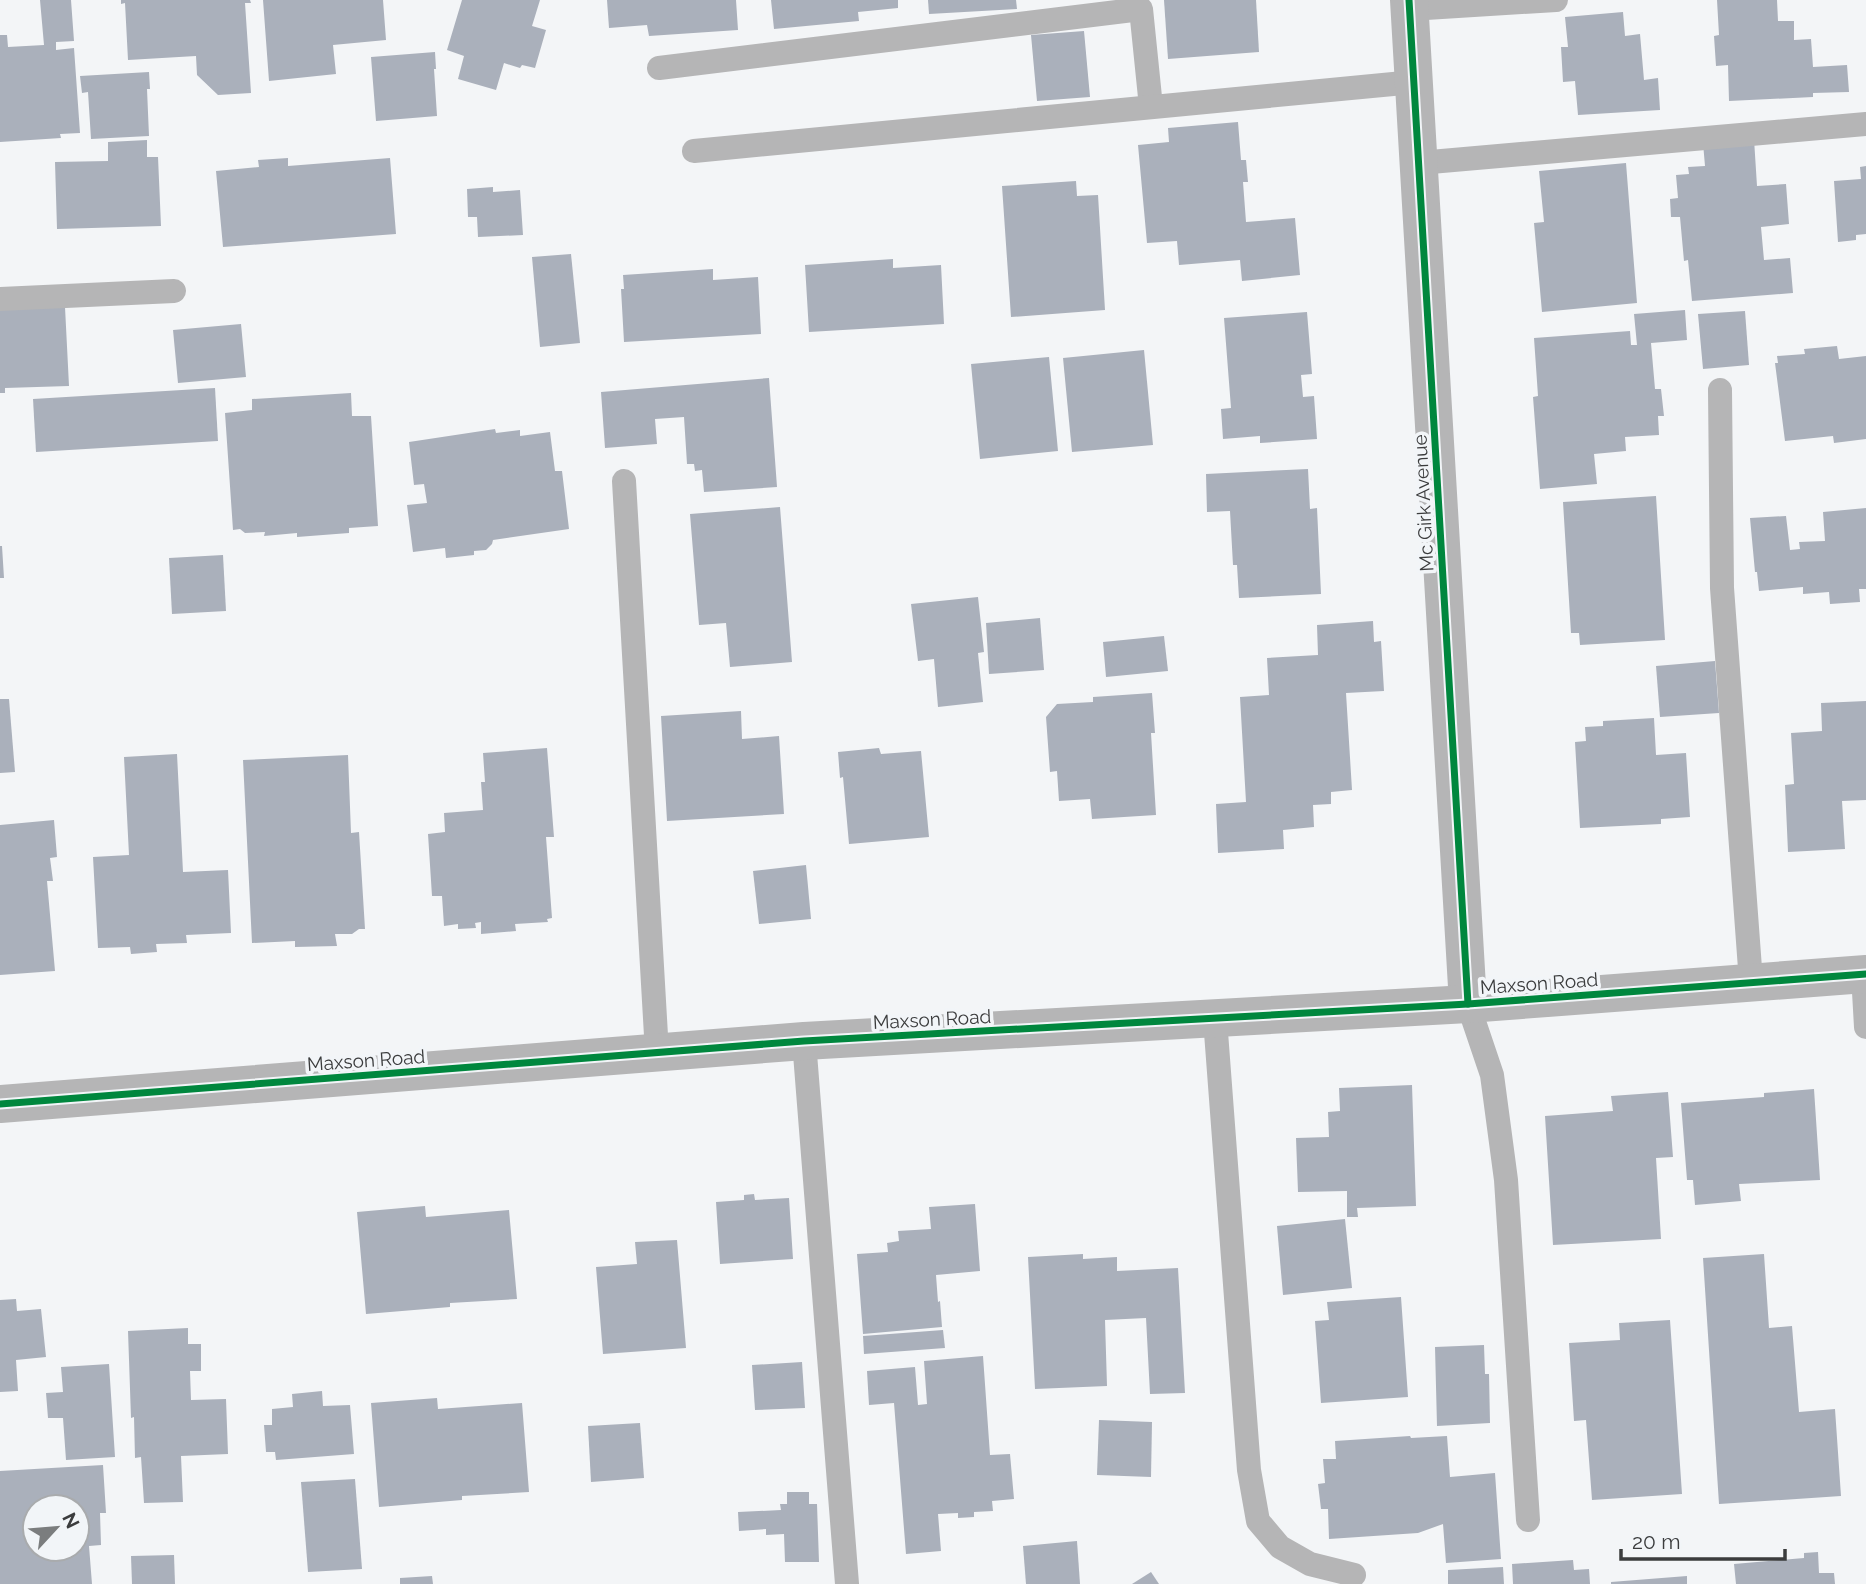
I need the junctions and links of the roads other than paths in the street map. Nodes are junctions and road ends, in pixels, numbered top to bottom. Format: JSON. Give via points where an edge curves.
{"nodes":[{"id":1,"x":1556,"y":0,"type":"edge"},
{"id":2,"x":1409,"y":5,"type":"edge"},
{"id":3,"x":659,"y":68,"type":"dead end"},
{"id":4,"x":1414,"y":82,"type":"junction"},
{"id":5,"x":1152,"y":107,"type":"junction"},
{"id":6,"x":1866,"y":124,"type":"edge"},
{"id":7,"x":694,"y":151,"type":"dead end"},
{"id":8,"x":1419,"y":163,"type":"junction"},
{"id":9,"x":174,"y":291,"type":"dead end"},
{"id":10,"x":0,"y":299,"type":"edge"},
{"id":11,"x":1720,"y":390,"type":"dead end"},
{"id":12,"x":624,"y":481,"type":"dead end"},
{"id":13,"x":1865,"y":974,"type":"edge"},
{"id":14,"x":1751,"y":982,"type":"junction"},
{"id":15,"x":1468,"y":1004,"type":"junction"},
{"id":16,"x":1215,"y":1019,"type":"junction"},
{"id":17,"x":1866,"y":1027,"type":"edge"},
{"id":18,"x":804,"y":1041,"type":"junction"},
{"id":19,"x":657,"y":1053,"type":"junction"},
{"id":20,"x":0,"y":1104,"type":"edge"},
{"id":21,"x":1528,"y":1520,"type":"dead end"},
{"id":22,"x":1354,"y":1574,"type":"dead end"},
{"id":23,"x":848,"y":1584,"type":"edge"}],
"edges":[{"from":1,"to":2,"type":"lane"},
{"from":2,"to":4,"type":"street","name":"Mc Girk Avenue"},
{"from":3,"to":5,"type":"lane","via":[[1141,9]]},
{"from":4,"to":5,"type":"lane"},
{"from":4,"to":8,"type":"street","name":"Mc Girk Avenue"},
{"from":5,"to":7,"type":"lane"},
{"from":6,"to":8,"type":"lane"},
{"from":8,"to":15,"type":"street","name":"Mc Girk Avenue"},
{"from":9,"to":10,"type":"lane"},
{"from":11,"to":14,"type":"lane","via":[[1723,588]]},
{"from":12,"to":19,"type":"lane"},
{"from":13,"to":14,"type":"street","name":"Maxson Road"},
{"from":13,"to":17,"type":"lane"},
{"from":14,"to":15,"type":"street","name":"Maxson Road"},
{"from":15,"to":16,"type":"street","name":"Maxson Road"},
{"from":15,"to":21,"type":"lane","via":[[1492,1075],[1506,1180]]},
{"from":16,"to":18,"type":"street","name":"Maxson Road"},
{"from":16,"to":22,"type":"lane","via":[[1249,1470],[1258,1521],[1280,1547],[1310,1564]]},
{"from":18,"to":19,"type":"street","name":"Maxson Road"},
{"from":18,"to":23,"type":"lane"},
{"from":19,"to":20,"type":"street","name":"Maxson Road"}]}
